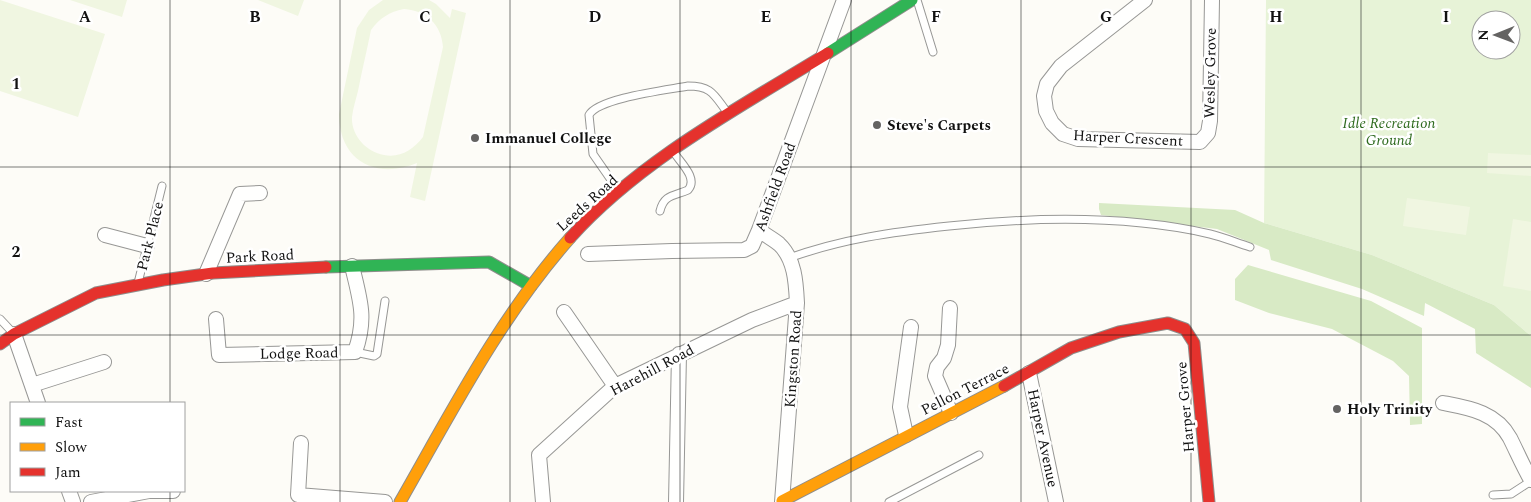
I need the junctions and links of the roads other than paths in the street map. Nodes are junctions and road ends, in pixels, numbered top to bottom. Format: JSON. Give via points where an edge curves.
{"nodes":[{"id":1,"x":844,"y":0,"type":"edge"},
{"id":2,"x":912,"y":0,"type":"edge"},
{"id":3,"x":917,"y":0,"type":"edge"},
{"id":4,"x":1144,"y":0,"type":"edge"},
{"id":5,"x":1212,"y":0,"type":"edge"},
{"id":6,"x":933,"y":52,"type":"dead end"},
{"id":7,"x":823,"y":56,"type":"junction"},
{"id":8,"x":729,"y":113,"type":"junction"},
{"id":9,"x":1200,"y":142,"type":"joint"},
{"id":10,"x":673,"y":152,"type":"junction"},
{"id":11,"x":162,"y":186,"type":"dead end"},
{"id":12,"x":620,"y":192,"type":"junction"},
{"id":13,"x":260,"y":193,"type":"dead end"},
{"id":14,"x":660,"y":211,"type":"dead end"},
{"id":15,"x":759,"y":230,"type":"junction"},
{"id":16,"x":106,"y":235,"type":"dead end"},
{"id":17,"x":147,"y":246,"type":"junction"},
{"id":18,"x":1250,"y":247,"type":"dead end"},
{"id":19,"x":588,"y":254,"type":"dead end"},
{"id":20,"x":789,"y":258,"type":"junction"},
{"id":21,"x":352,"y":266,"type":"junction"},
{"id":22,"x":206,"y":274,"type":"junction"},
{"id":23,"x":138,"y":285,"type":"junction"},
{"id":24,"x":530,"y":286,"type":"junction"},
{"id":25,"x":385,"y":301,"type":"dead end"},
{"id":26,"x":797,"y":303,"type":"junction"},
{"id":27,"x":950,"y":308,"type":"dead end"},
{"id":28,"x":564,"y":312,"type":"dead end"},
{"id":29,"x":0,"y":319,"type":"edge"},
{"id":30,"x":216,"y":319,"type":"dead end"},
{"id":31,"x":1168,"y":323,"type":"joint"},
{"id":32,"x":911,"y":327,"type":"dead end"},
{"id":33,"x":14,"y":334,"type":"junction"},
{"id":34,"x":0,"y":344,"type":"edge"},
{"id":35,"x":355,"y":352,"type":"junction"},
{"id":36,"x":679,"y":354,"type":"junction"},
{"id":37,"x":104,"y":362,"type":"dead end"},
{"id":38,"x":1029,"y":373,"type":"junction"},
{"id":39,"x":32,"y":385,"type":"junction"},
{"id":40,"x":614,"y":386,"type":"junction"},
{"id":41,"x":38,"y":402,"type":"edge"},
{"id":42,"x":1443,"y":403,"type":"dead end"},
{"id":43,"x":951,"y":412,"type":"junction"},
{"id":44,"x":906,"y":436,"type":"junction"},
{"id":45,"x":301,"y":443,"type":"dead end"},
{"id":46,"x":979,"y":455,"type":"dead end"},
{"id":47,"x":1531,"y":481,"type":"edge"},
{"id":48,"x":144,"y":492,"type":"edge"},
{"id":49,"x":1493,"y":495,"type":"dead end"},
{"id":50,"x":298,"y":499,"type":"edge"},
{"id":51,"x":782,"y":501,"type":"edge"},
{"id":52,"x":92,"y":502,"type":"edge"},
{"id":53,"x":385,"y":502,"type":"edge"},
{"id":54,"x":400,"y":502,"type":"edge"},
{"id":55,"x":543,"y":502,"type":"edge"},
{"id":56,"x":676,"y":502,"type":"edge"},
{"id":57,"x":889,"y":502,"type":"edge"},
{"id":58,"x":1056,"y":502,"type":"edge"},
{"id":59,"x":1208,"y":502,"type":"edge"}],
"edges":[{"from":1,"to":7,"type":"street","name":"Ashfield Road"},
{"from":2,"to":7,"type":"street","name":"Leeds Road"},
{"from":3,"to":6,"type":"lane"},
{"from":4,"to":9,"type":"street","name":"Harper Crescent","via":[[1061,66],[1047,84],[1044,96],[1046,111],[1063,134],[1078,139]]},
{"from":5,"to":9,"type":"street","name":"Wesley Grove","via":[[1210,121],[1208,133]]},
{"from":7,"to":8,"type":"street","name":"Leeds Road"},
{"from":7,"to":15,"type":"street","name":"Ashfield Road"},
{"from":8,"to":10,"type":"street","name":"Leeds Road"},
{"from":8,"to":12,"type":"lane","via":[[711,92],[701,86],[613,100],[595,107],[589,115],[593,154]]},
{"from":10,"to":12,"type":"street","name":"Leeds Road"},
{"from":10,"to":14,"type":"lane","via":[[692,184],[688,190],[664,200]]},
{"from":11,"to":17,"type":"lane","name":"Park Place"},
{"from":12,"to":24,"type":"street","name":"Leeds Road","via":[[602,205]]},
{"from":13,"to":22,"type":"street","via":[[240,194]]},
{"from":15,"to":19,"type":"street","name":"Ashfield Road","via":[[752,246],[744,250]]},
{"from":15,"to":20,"type":"street","name":"Kingston Road","via":[[779,244]]},
{"from":16,"to":17,"type":"street"},
{"from":17,"to":23,"type":"lane","name":"Park Place"},
{"from":18,"to":20,"type":"lane","via":[[1212,234],[1172,227],[1046,220],[974,223],[858,238]]},
{"from":20,"to":26,"type":"street","name":"Kingston Road"},
{"from":21,"to":22,"type":"street","name":"Park Road"},
{"from":21,"to":24,"type":"street","name":"Park Road","via":[[489,262]]},
{"from":21,"to":35,"type":"street","name":"Lodge Road","via":[[362,314]]},
{"from":22,"to":23,"type":"street","name":"Park Road"},
{"from":23,"to":33,"type":"street","name":"Park Road","via":[[96,293]]},
{"from":24,"to":54,"type":"street","name":"Leeds Road","via":[[491,341]]},
{"from":25,"to":35,"type":"lane","via":[[377,354]]},
{"from":26,"to":36,"type":"street","name":"Harehill Road"},
{"from":26,"to":51,"type":"street","name":"Kingston Road"},
{"from":27,"to":43,"type":"street","via":[[947,352],[935,376]]},
{"from":28,"to":40,"type":"street"},
{"from":29,"to":33,"type":"lane"},
{"from":30,"to":35,"type":"street","name":"Lodge Road","via":[[220,355]]},
{"from":31,"to":38,"type":"street","name":"Pellon Terrace","via":[[1119,332],[1071,348]]},
{"from":31,"to":59,"type":"street","name":"Harper Grove","via":[[1184,329],[1194,343]]},
{"from":32,"to":44,"type":"street","via":[[900,407]]},
{"from":33,"to":34,"type":"street","name":"Park Road"},
{"from":33,"to":39,"type":"street"},
{"from":36,"to":40,"type":"street","name":"Harehill Road"},
{"from":36,"to":56,"type":"street"},
{"from":37,"to":39,"type":"street"},
{"from":38,"to":43,"type":"street","name":"Pellon Terrace"},
{"from":38,"to":58,"type":"street","name":"Harper Avenue"},
{"from":39,"to":41,"type":"street"},
{"from":40,"to":55,"type":"street","name":"Harehill Road","via":[[538,455]]},
{"from":42,"to":47,"type":"street","via":[[1472,409],[1495,420],[1510,438]]},
{"from":43,"to":44,"type":"street","name":"Pellon Terrace"},
{"from":44,"to":51,"type":"street","name":"Pellon Terrace"},
{"from":45,"to":50,"type":"street"},
{"from":46,"to":57,"type":"lane"},
{"from":47,"to":49,"type":"lane","via":[[1511,494]]},
{"from":48,"to":52,"type":"street"},
{"from":50,"to":53,"type":"street"}]}
